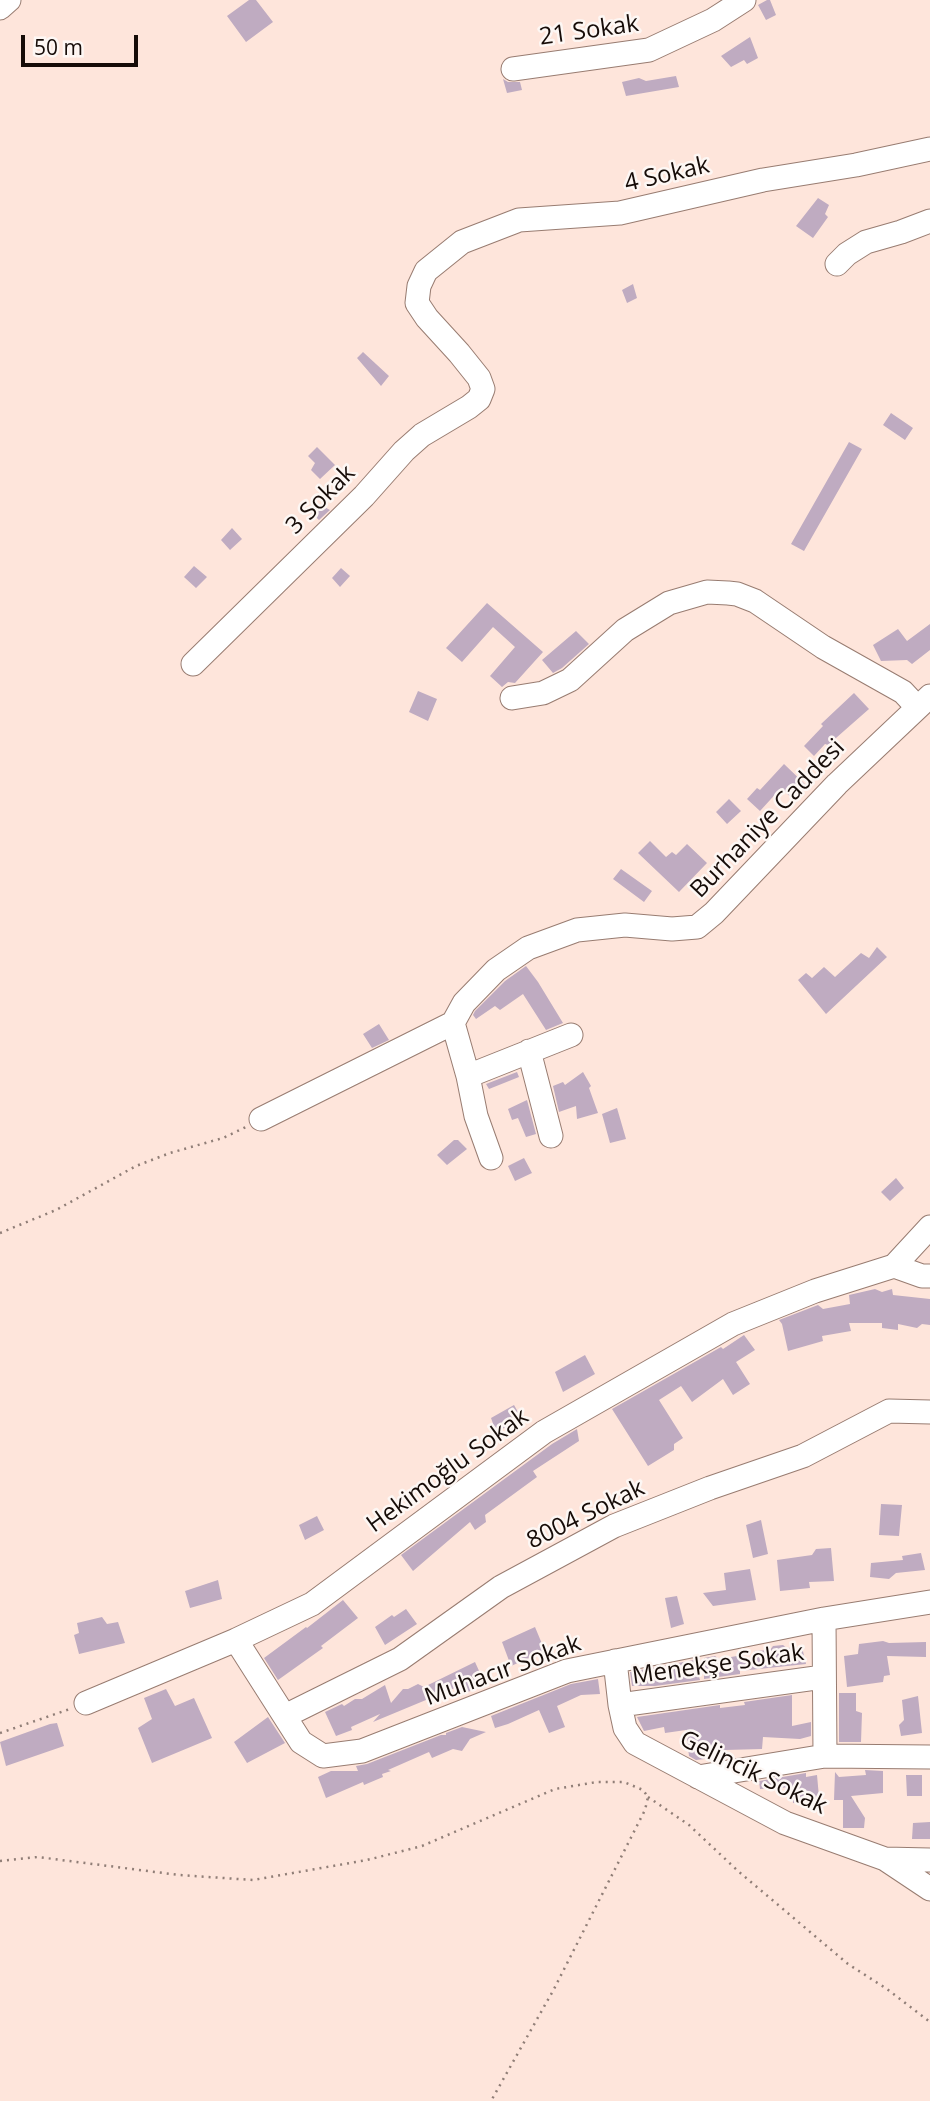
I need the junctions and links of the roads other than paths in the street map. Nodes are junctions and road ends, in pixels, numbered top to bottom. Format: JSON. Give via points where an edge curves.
{"nodes":[{"id":1,"x":9,"y":0,"type":"edge"},
{"id":2,"x":744,"y":0,"type":"edge"},
{"id":3,"x":0,"y":8,"type":"edge"},
{"id":4,"x":513,"y":69,"type":"dead end"},
{"id":5,"x":930,"y":149,"type":"edge"},
{"id":6,"x":930,"y":221,"type":"edge"},
{"id":7,"x":837,"y":264,"type":"dead end"},
{"id":8,"x":479,"y":379,"type":"joint"},
{"id":9,"x":193,"y":664,"type":"dead end"},
{"id":10,"x":512,"y":698,"type":"dead end"},
{"id":11,"x":923,"y":701,"type":"edge"},
{"id":12,"x":453,"y":1023,"type":"junction"},
{"id":13,"x":571,"y":1035,"type":"dead end"},
{"id":14,"x":529,"y":1052,"type":"junction"},
{"id":15,"x":468,"y":1076,"type":"junction"},
{"id":16,"x":261,"y":1119,"type":"road end"},
{"id":17,"x":551,"y":1136,"type":"dead end"},
{"id":18,"x":491,"y":1158,"type":"dead end"},
{"id":19,"x":930,"y":1227,"type":"edge"},
{"id":20,"x":894,"y":1266,"type":"junction"},
{"id":21,"x":930,"y":1276,"type":"edge"},
{"id":22,"x":930,"y":1412,"type":"edge"},
{"id":23,"x":930,"y":1602,"type":"edge"},
{"id":24,"x":824,"y":1619,"type":"junction"},
{"id":25,"x":236,"y":1640,"type":"junction"},
{"id":26,"x":615,"y":1661,"type":"junction"},
{"id":27,"x":824,"y":1677,"type":"junction"},
{"id":28,"x":86,"y":1703,"type":"road end"},
{"id":29,"x":620,"y":1705,"type":"junction"},
{"id":30,"x":285,"y":1716,"type":"junction"},
{"id":31,"x":825,"y":1756,"type":"junction"},
{"id":32,"x":930,"y":1757,"type":"edge"},
{"id":33,"x":698,"y":1777,"type":"junction"},
{"id":34,"x":885,"y":1859,"type":"junction"},
{"id":35,"x":930,"y":1860,"type":"edge"},
{"id":36,"x":930,"y":1889,"type":"edge"}],
"edges":[{"from":1,"to":3,"type":"street"},
{"from":2,"to":4,"type":"street","name":"21 Sokak","via":[[649,50]]},
{"from":5,"to":8,"type":"street","name":"4 Sokak","via":[[763,180],[621,213],[519,220],[462,242],[426,271],[417,303]]},
{"from":6,"to":7,"type":"street","via":[[866,242]]},
{"from":8,"to":9,"type":"street","name":"3 Sokak","via":[[483,390],[479,399],[404,451]]},
{"from":10,"to":11,"type":"street","via":[[557,687],[639,620],[669,603],[707,592],[737,594],[755,601],[823,647]]},
{"from":11,"to":12,"type":"street","name":"Burhaniye Caddesi","via":[[697,927],[625,925],[577,930],[528,947],[496,970],[464,1003]]},
{"from":12,"to":15,"type":"street"},
{"from":12,"to":16,"type":"street","name":"Burhaniye Caddesi"},
{"from":13,"to":14,"type":"street"},
{"from":14,"to":15,"type":"street"},
{"from":14,"to":17,"type":"street"},
{"from":15,"to":18,"type":"street"},
{"from":19,"to":20,"type":"street"},
{"from":20,"to":21,"type":"street"},
{"from":20,"to":25,"type":"street","name":"Hekimoğlu Sokak","via":[[733,1324],[544,1432],[312,1604]]},
{"from":22,"to":30,"type":"street","name":"8004 Sokak","via":[[889,1411],[803,1456],[614,1526],[501,1587],[400,1660]]},
{"from":23,"to":24,"type":"street","name":"Muhacır Sokak"},
{"from":24,"to":26,"type":"street","name":"Muhacır Sokak"},
{"from":24,"to":27,"type":"street"},
{"from":25,"to":28,"type":"street","name":"Hekimoğlu Sokak"},
{"from":25,"to":30,"type":"street","name":"Muhacır Sokak"},
{"from":26,"to":29,"type":"street"},
{"from":26,"to":30,"type":"street","name":"Muhacır Sokak","via":[[567,1671],[362,1751],[323,1756],[301,1742]]},
{"from":27,"to":29,"type":"street","name":"Menekşe Sokak"},
{"from":27,"to":31,"type":"street"},
{"from":29,"to":33,"type":"street","name":"Gelincik Sokak","via":[[625,1728],[635,1743]]},
{"from":31,"to":32,"type":"street"},
{"from":31,"to":33,"type":"street"},
{"from":33,"to":34,"type":"street","name":"Gelincik Sokak","via":[[785,1823]]},
{"from":34,"to":35,"type":"street","name":"Gelincik Sokak"},
{"from":34,"to":36,"type":"street"}]}
